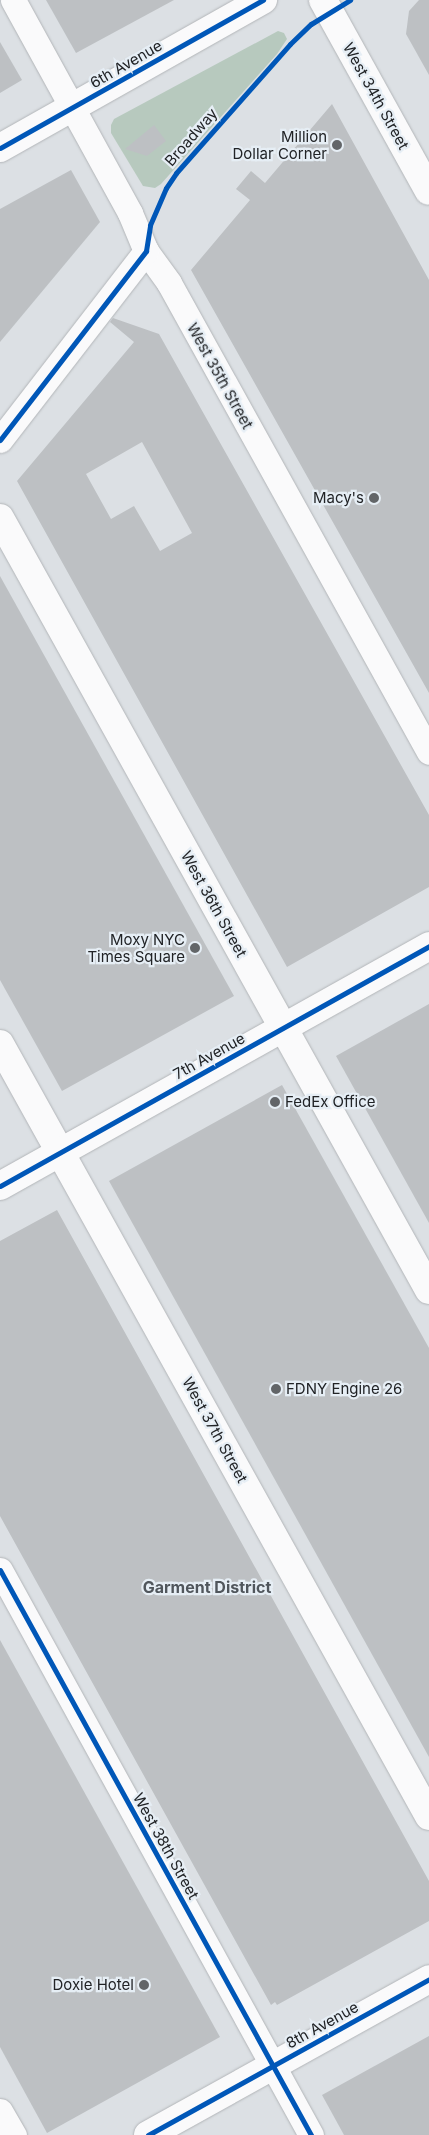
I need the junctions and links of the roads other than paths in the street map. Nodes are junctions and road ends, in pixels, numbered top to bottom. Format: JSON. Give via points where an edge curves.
{"nodes":[{"id":1,"x":12,"y":0,"type":"edge"},
{"id":2,"x":263,"y":0,"type":"edge"},
{"id":3,"x":323,"y":0,"type":"edge"},
{"id":4,"x":72,"y":108,"type":"junction"},
{"id":5,"x":0,"y":148,"type":"edge"},
{"id":6,"x":429,"y":191,"type":"edge"},
{"id":7,"x":146,"y":251,"type":"junction"},
{"id":8,"x":0,"y":440,"type":"edge"},
{"id":9,"x":0,"y":518,"type":"edge"},
{"id":10,"x":429,"y":752,"type":"edge"},
{"id":11,"x":429,"y":946,"type":"edge"},
{"id":12,"x":283,"y":1030,"type":"junction"},
{"id":13,"x":0,"y":1044,"type":"edge"},
{"id":14,"x":61,"y":1152,"type":"junction"},
{"id":15,"x":0,"y":1186,"type":"edge"},
{"id":16,"x":429,"y":1290,"type":"edge"},
{"id":17,"x":0,"y":1570,"type":"edge"},
{"id":18,"x":429,"y":1816,"type":"edge"},
{"id":19,"x":429,"y":1979,"type":"edge"},
{"id":20,"x":274,"y":2066,"type":"junction"},
{"id":21,"x":0,"y":2111,"type":"edge"},
{"id":22,"x":14,"y":2135,"type":"edge"},
{"id":23,"x":148,"y":2135,"type":"edge"},
{"id":24,"x":311,"y":2135,"type":"edge"}],
"edges":[{"from":1,"to":4,"type":"street","name":"West 35th Street"},
{"from":2,"to":4,"type":"main road","name":"6th Avenue"},
{"from":3,"to":6,"type":"main road","name":"West 34th Street"},
{"from":4,"to":5,"type":"main road","name":"6th Avenue"},
{"from":4,"to":7,"type":"street","name":"West 35th Street","via":[[130,213]]},
{"from":7,"to":8,"type":"street"},
{"from":7,"to":10,"type":"street","name":"West 35th Street","via":[[169,283]]},
{"from":9,"to":12,"type":"main road","name":"West 36th Street"},
{"from":11,"to":12,"type":"main road","name":"7th Avenue"},
{"from":12,"to":14,"type":"main road","name":"7th Avenue"},
{"from":12,"to":16,"type":"main road","name":"West 36th Street"},
{"from":13,"to":14,"type":"main road","name":"West 37th Street"},
{"from":14,"to":15,"type":"main road","name":"7th Avenue"},
{"from":14,"to":18,"type":"main road","name":"West 37th Street"},
{"from":17,"to":20,"type":"street","name":"West 38th Street"},
{"from":19,"to":20,"type":"main road","name":"8th Avenue"},
{"from":20,"to":23,"type":"main road","name":"8th Avenue"},
{"from":20,"to":24,"type":"street","name":"West 38th Street"},
{"from":21,"to":22,"type":"street"}]}
